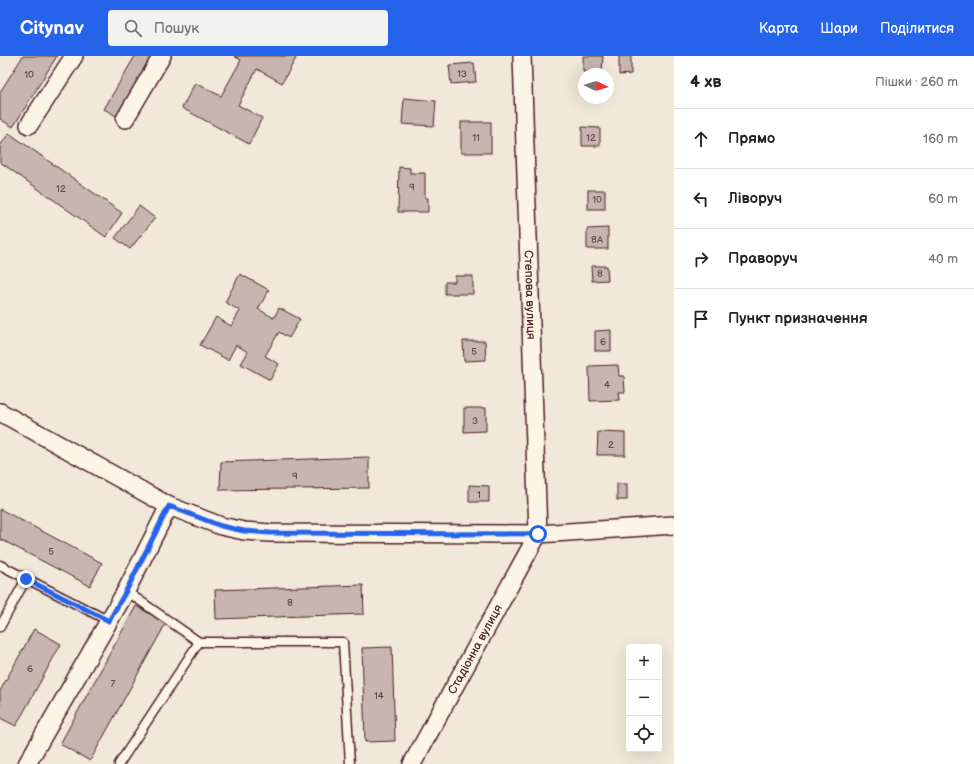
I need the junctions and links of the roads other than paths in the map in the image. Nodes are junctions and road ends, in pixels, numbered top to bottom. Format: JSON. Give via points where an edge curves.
{"nodes":[{"id":1,"x":74,"y":56,"type":"edge"},
{"id":2,"x":162,"y":56,"type":"edge"},
{"id":3,"x":522,"y":56,"type":"edge"},
{"id":4,"x":125,"y":119,"type":"dead end"},
{"id":5,"x":29,"y":125,"type":"dead end"},
{"id":6,"x":0,"y":412,"type":"edge"},
{"id":7,"x":169,"y":506,"type":"junction"},
{"id":8,"x":674,"y":525,"type":"edge"},
{"id":9,"x":538,"y":534,"type":"junction"},
{"id":10,"x":0,"y":565,"type":"edge"},
{"id":11,"x":26,"y":579,"type":"junction"},
{"id":12,"x":126,"y":591,"type":"junction"},
{"id":13,"x":109,"y":621,"type":"junction"},
{"id":14,"x":0,"y":628,"type":"edge"},
{"id":15,"x":199,"y":642,"type":"junction"},
{"id":16,"x":26,"y":764,"type":"edge"},
{"id":17,"x":119,"y":764,"type":"edge"},
{"id":18,"x":350,"y":764,"type":"edge"},
{"id":19,"x":412,"y":764,"type":"edge"}],
"edges":[{"from":1,"to":5,"type":"street"},
{"from":2,"to":4,"type":"street"},
{"from":3,"to":9,"type":"street","name":"Степова вулиця"},
{"from":6,"to":7,"type":"street"},
{"from":7,"to":9,"type":"street","via":[[221,526],[244,531]]},
{"from":7,"to":12,"type":"street"},
{"from":8,"to":9,"type":"street"},
{"from":9,"to":19,"type":"street","name":"Стадіонна вулиця"},
{"from":10,"to":11,"type":"lane"},
{"from":11,"to":13,"type":"lane"},
{"from":11,"to":14,"type":"lane"},
{"from":12,"to":13,"type":"street"},
{"from":12,"to":15,"type":"lane"},
{"from":13,"to":16,"type":"street"},
{"from":15,"to":17,"type":"lane"},
{"from":15,"to":18,"type":"lane","via":[[343,642]]}]}
